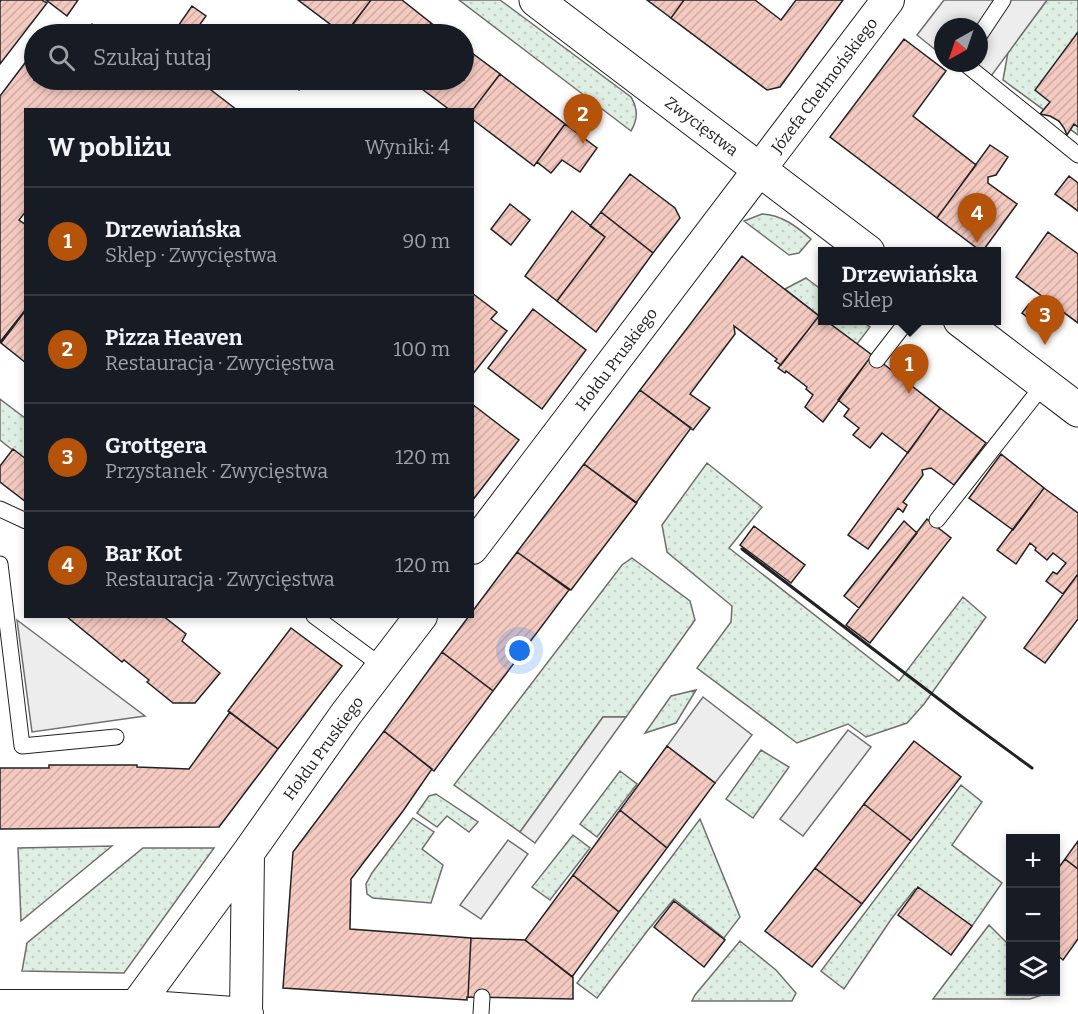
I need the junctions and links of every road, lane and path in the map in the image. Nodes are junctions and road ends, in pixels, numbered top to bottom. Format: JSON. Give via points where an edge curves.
{"nodes":[{"id":1,"x":536,"y":0,"type":"edge"},
{"id":2,"x":887,"y":0,"type":"edge"},
{"id":3,"x":1003,"y":0,"type":"edge"},
{"id":4,"x":988,"y":22,"type":"edge"},
{"id":5,"x":975,"y":72,"type":"edge"},
{"id":6,"x":1078,"y":155,"type":"edge"},
{"id":7,"x":760,"y":169,"type":"junction"},
{"id":8,"x":861,"y":247,"type":"edge"},
{"id":9,"x":905,"y":325,"type":"edge"},
{"id":10,"x":965,"y":325,"type":"edge"},
{"id":11,"x":877,"y":360,"type":"dead end"},
{"id":12,"x":1044,"y":384,"type":"junction"},
{"id":13,"x":1078,"y":410,"type":"edge"},
{"id":14,"x":0,"y":508,"type":"edge"},
{"id":15,"x":24,"y":520,"type":"edge"},
{"id":16,"x":937,"y":520,"type":"dead end"},
{"id":17,"x":474,"y":545,"type":"edge"},
{"id":18,"x":0,"y":564,"type":"edge"},
{"id":19,"x":317,"y":618,"type":"edge"},
{"id":20,"x":420,"y":618,"type":"edge"},
{"id":21,"x":383,"y":667,"type":"junction"},
{"id":22,"x":116,"y":737,"type":"dead end"},
{"id":23,"x":249,"y":853,"type":"junction"},
{"id":24,"x":482,"y":997,"type":"dead end"},
{"id":25,"x":0,"y":1006,"type":"edge"},
{"id":26,"x":136,"y":1006,"type":"junction"},
{"id":27,"x":247,"y":1014,"type":"edge"},
{"id":28,"x":481,"y":1014,"type":"edge"}],
"edges":[{"from":1,"to":7,"type":"street","name":"Zwycięstwa"},
{"from":2,"to":7,"type":"street","name":"Józefa Chełmońskiego"},
{"from":3,"to":4,"type":"lane"},
{"from":5,"to":6,"type":"lane"},
{"from":7,"to":8,"type":"street","name":"Zwycięstwa"},
{"from":7,"to":17,"type":"street","name":"Hołdu Pruskiego"},
{"from":9,"to":11,"type":"lane"},
{"from":10,"to":12,"type":"street"},
{"from":12,"to":13,"type":"street"},
{"from":12,"to":16,"type":"lane"},
{"from":14,"to":15,"type":"lane"},
{"from":18,"to":22,"type":"lane","via":[[22,746]]},
{"from":19,"to":21,"type":"lane"},
{"from":20,"to":21,"type":"street","name":"Hołdu Pruskiego"},
{"from":21,"to":23,"type":"street","name":"Hołdu Pruskiego"},
{"from":23,"to":26,"type":"street","name":"Hołdu Pruskiego"},
{"from":23,"to":27,"type":"street"},
{"from":24,"to":28,"type":"lane"},
{"from":25,"to":26,"type":"street"},
{"from":26,"to":27,"type":"street"}]}
